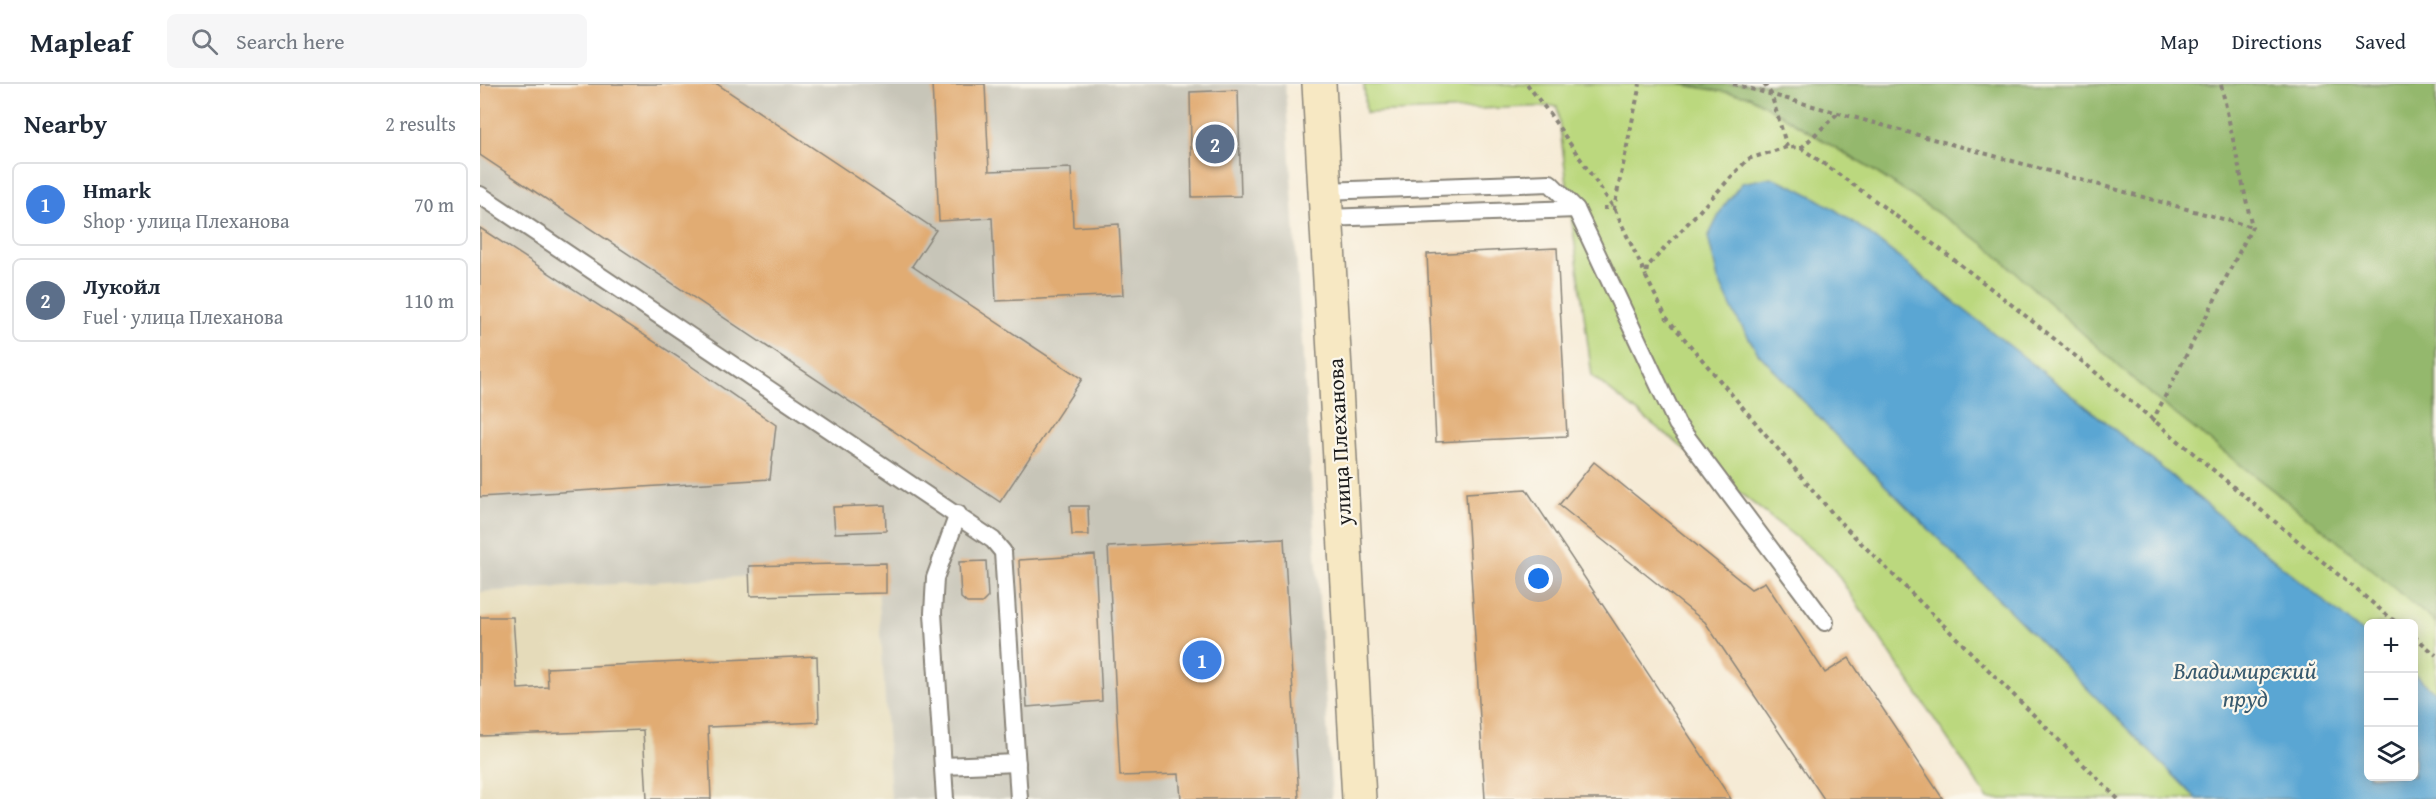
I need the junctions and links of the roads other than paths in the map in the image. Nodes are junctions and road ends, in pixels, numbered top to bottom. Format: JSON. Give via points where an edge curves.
{"nodes":[{"id":1,"x":1319,"y":84,"type":"edge"},
{"id":2,"x":480,"y":195,"type":"edge"},
{"id":3,"x":1325,"y":204,"type":"junction"},
{"id":4,"x":1576,"y":209,"type":"junction"},
{"id":5,"x":958,"y":514,"type":"junction"},
{"id":6,"x":1825,"y":622,"type":"dead end"},
{"id":7,"x":1017,"y":763,"type":"junction"},
{"id":8,"x":943,"y":766,"type":"junction"},
{"id":9,"x":945,"y":799,"type":"edge"},
{"id":10,"x":1019,"y":799,"type":"edge"},
{"id":11,"x":1359,"y":799,"type":"edge"}],
"edges":[{"from":1,"to":3,"type":"main road","name":"улица Плеханова"},
{"from":2,"to":5,"type":"lane"},
{"from":3,"to":4,"type":"lane"},
{"from":3,"to":4,"type":"lane","via":[[1550,183]]},
{"from":3,"to":11,"type":"main road","name":"улица Плеханова"},
{"from":4,"to":6,"type":"lane","via":[[1677,424]]},
{"from":5,"to":7,"type":"lane","via":[[981,529],[1003,552]]},
{"from":5,"to":8,"type":"lane","via":[[935,578],[933,613]]},
{"from":7,"to":8,"type":"lane"},
{"from":7,"to":10,"type":"lane"},
{"from":8,"to":9,"type":"lane"}]}
